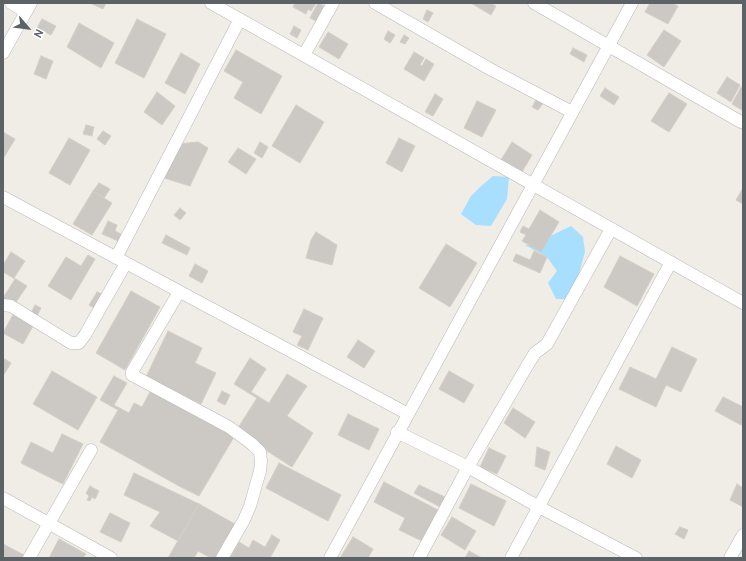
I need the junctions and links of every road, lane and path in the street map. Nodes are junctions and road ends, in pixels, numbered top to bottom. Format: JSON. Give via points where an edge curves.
{"nodes":[{"id":1,"x":11,"y":3,"type":"edge"},
{"id":2,"x":211,"y":3,"type":"edge"},
{"id":3,"x":333,"y":3,"type":"edge"},
{"id":4,"x":375,"y":3,"type":"edge"},
{"id":5,"x":534,"y":3,"type":"edge"},
{"id":6,"x":632,"y":3,"type":"edge"},
{"id":7,"x":28,"y":7,"type":"edge"},
{"id":8,"x":240,"y":19,"type":"junction"},
{"id":9,"x":608,"y":45,"type":"junction"},
{"id":10,"x":3,"y":53,"type":"edge"},
{"id":11,"x":304,"y":55,"type":"junction"},
{"id":12,"x":572,"y":112,"type":"junction"},
{"id":13,"x":741,"y":122,"type":"dead end"},
{"id":14,"x":532,"y":184,"type":"junction"},
{"id":15,"x":3,"y":197,"type":"edge"},
{"id":16,"x":611,"y":229,"type":"junction"},
{"id":17,"x":121,"y":261,"type":"junction"},
{"id":18,"x":671,"y":262,"type":"junction"},
{"id":19,"x":179,"y":292,"type":"junction"},
{"id":20,"x":743,"y":303,"type":"edge"},
{"id":21,"x":3,"y":305,"type":"edge"},
{"id":22,"x":408,"y":414,"type":"junction"},
{"id":23,"x":397,"y":432,"type":"junction"},
{"id":24,"x":90,"y":450,"type":"dead end"},
{"id":25,"x":468,"y":467,"type":"junction"},
{"id":26,"x":3,"y":498,"type":"edge"},
{"id":27,"x":539,"y":507,"type":"junction"},
{"id":28,"x":49,"y":523,"type":"junction"},
{"id":29,"x":743,"y":535,"type":"edge"},
{"id":30,"x":29,"y":558,"type":"edge"},
{"id":31,"x":111,"y":558,"type":"edge"},
{"id":32,"x":222,"y":558,"type":"edge"},
{"id":33,"x":330,"y":558,"type":"edge"},
{"id":34,"x":419,"y":558,"type":"edge"},
{"id":35,"x":511,"y":558,"type":"edge"},
{"id":36,"x":636,"y":558,"type":"edge"},
{"id":37,"x":730,"y":558,"type":"edge"}],
"edges":[{"from":1,"to":7,"type":"street"},
{"from":2,"to":8,"type":"street"},
{"from":3,"to":11,"type":"street"},
{"from":4,"to":12,"type":"street","via":[[490,69]]},
{"from":5,"to":9,"type":"street"},
{"from":6,"to":9,"type":"street"},
{"from":7,"to":10,"type":"street"},
{"from":8,"to":11,"type":"street"},
{"from":8,"to":17,"type":"street"},
{"from":9,"to":12,"type":"street"},
{"from":9,"to":13,"type":"street"},
{"from":11,"to":14,"type":"street"},
{"from":12,"to":14,"type":"street"},
{"from":14,"to":16,"type":"street"},
{"from":14,"to":22,"type":"street"},
{"from":15,"to":17,"type":"street"},
{"from":16,"to":18,"type":"street"},
{"from":16,"to":25,"type":"street","via":[[547,344],[535,353]]},
{"from":17,"to":19,"type":"street"},
{"from":17,"to":21,"type":"street","via":[[79,343],[71,343],[11,306]]},
{"from":18,"to":20,"type":"street"},
{"from":18,"to":27,"type":"street"},
{"from":19,"to":22,"type":"street"},
{"from":19,"to":32,"type":"street","via":[[132,375],[229,428],[260,452],[260,471],[250,506]]},
{"from":22,"to":23,"type":"street"},
{"from":23,"to":25,"type":"street"},
{"from":23,"to":33,"type":"street"},
{"from":24,"to":28,"type":"street"},
{"from":25,"to":27,"type":"street"},
{"from":25,"to":34,"type":"street"},
{"from":26,"to":28,"type":"street"},
{"from":27,"to":35,"type":"street"},
{"from":27,"to":36,"type":"street"},
{"from":28,"to":30,"type":"street"},
{"from":28,"to":31,"type":"street"},
{"from":29,"to":37,"type":"street"}]}
